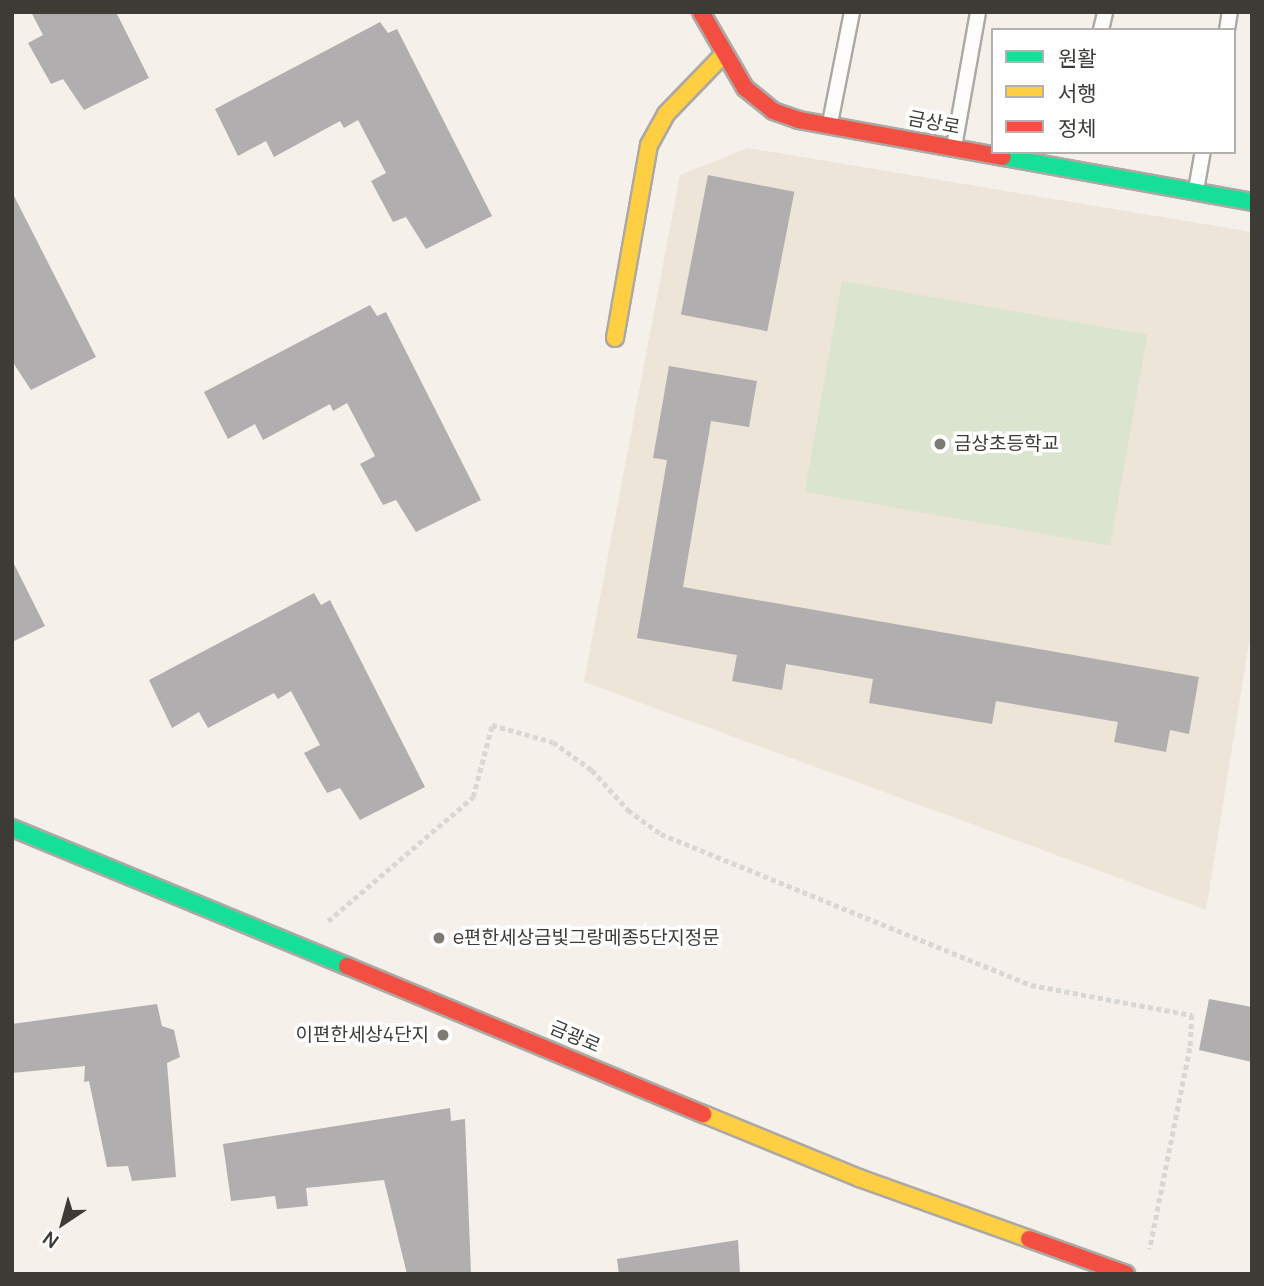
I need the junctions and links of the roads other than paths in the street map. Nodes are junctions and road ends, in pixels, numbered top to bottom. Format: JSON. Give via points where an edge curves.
{"nodes":[{"id":1,"x":852,"y":12,"type":"edge"},
{"id":2,"x":978,"y":12,"type":"edge"},
{"id":3,"x":705,"y":15,"type":"edge"},
{"id":4,"x":723,"y":55,"type":"junction"},
{"id":5,"x":830,"y":124,"type":"junction"},
{"id":6,"x":953,"y":149,"type":"junction"},
{"id":7,"x":1078,"y":154,"type":"edge"},
{"id":8,"x":1203,"y":154,"type":"edge"},
{"id":9,"x":1074,"y":171,"type":"junction"},
{"id":10,"x":1196,"y":191,"type":"junction"},
{"id":11,"x":1252,"y":202,"type":"edge"},
{"id":12,"x":615,"y":338,"type":"dead end"},
{"id":13,"x":12,"y":828,"type":"edge"},
{"id":14,"x":1126,"y":1274,"type":"edge"}],
"edges":[{"from":1,"to":5,"type":"lane"},
{"from":2,"to":6,"type":"lane"},
{"from":3,"to":4,"type":"street","name":"금상로"},
{"from":4,"to":5,"type":"street","name":"금상로","via":[[745,88],[773,111]]},
{"from":4,"to":12,"type":"street","via":[[666,114],[649,145]]},
{"from":5,"to":6,"type":"street","name":"금상로"},
{"from":6,"to":9,"type":"street","name":"금상로"},
{"from":7,"to":9,"type":"lane"},
{"from":8,"to":10,"type":"lane"},
{"from":9,"to":10,"type":"street","name":"금상로"},
{"from":10,"to":11,"type":"street","name":"금상로"},
{"from":13,"to":14,"type":"street","name":"금광로","via":[[859,1178]]}]}
